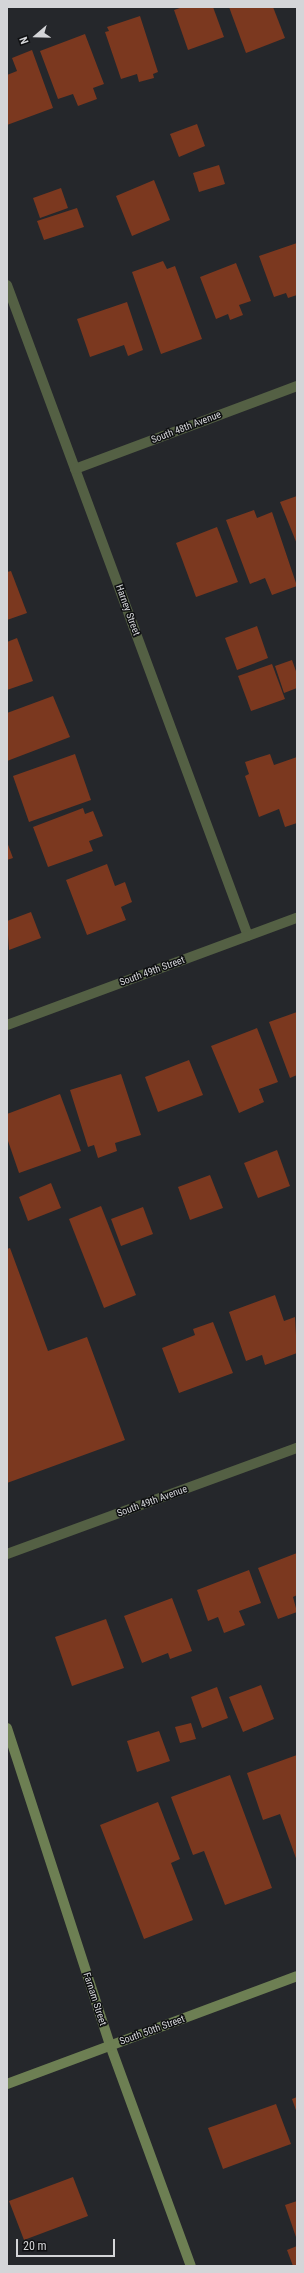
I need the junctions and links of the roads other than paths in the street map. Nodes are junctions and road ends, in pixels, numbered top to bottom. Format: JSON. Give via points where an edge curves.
{"nodes":[{"id":1,"x":7,"y":285,"type":"edge"},
{"id":2,"x":297,"y":386,"type":"edge"},
{"id":3,"x":75,"y":469,"type":"junction"},
{"id":4,"x":297,"y":918,"type":"edge"},
{"id":5,"x":248,"y":936,"type":"junction"},
{"id":6,"x":7,"y":1025,"type":"edge"},
{"id":7,"x":297,"y":1448,"type":"edge"},
{"id":8,"x":7,"y":1554,"type":"edge"},
{"id":9,"x":7,"y":1728,"type":"edge"},
{"id":10,"x":297,"y":1976,"type":"edge"},
{"id":11,"x":110,"y":2046,"type":"junction"},
{"id":12,"x":7,"y":2084,"type":"edge"},
{"id":13,"x":191,"y":2266,"type":"edge"}],
"edges":[{"from":1,"to":3,"type":"street","name":"Harney Street"},
{"from":2,"to":3,"type":"street","name":"South 48th Avenue"},
{"from":3,"to":5,"type":"street","name":"Harney Street"},
{"from":4,"to":5,"type":"street","name":"South 49th Street"},
{"from":5,"to":6,"type":"street","name":"South 49th Street"},
{"from":7,"to":8,"type":"street","name":"South 49th Avenue"},
{"from":9,"to":11,"type":"main road","name":"Farnam Street"},
{"from":10,"to":11,"type":"main road","name":"South 50th Street"},
{"from":11,"to":12,"type":"main road","name":"South 50th Street"},
{"from":11,"to":13,"type":"main road","name":"Farnam Street"}]}
